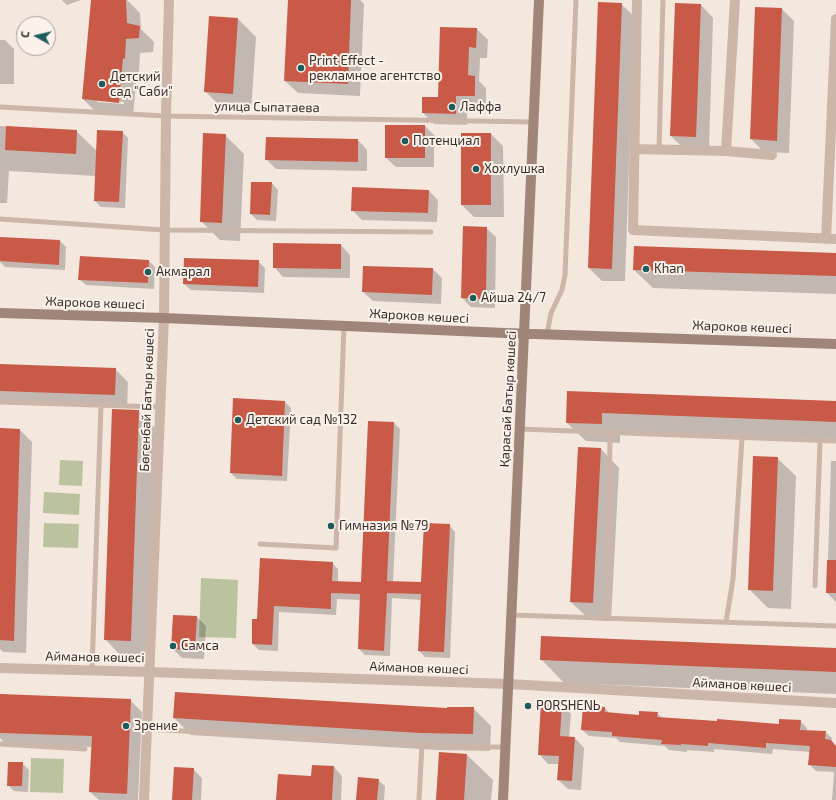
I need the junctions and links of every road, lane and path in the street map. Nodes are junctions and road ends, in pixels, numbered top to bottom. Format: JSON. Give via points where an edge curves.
{"nodes":[{"id":1,"x":170,"y":0,"type":"edge"},
{"id":2,"x":539,"y":0,"type":"edge"},
{"id":3,"x":576,"y":0,"type":"edge"},
{"id":4,"x":637,"y":0,"type":"edge"},
{"id":5,"x":663,"y":0,"type":"edge"},
{"id":6,"x":735,"y":0,"type":"edge"},
{"id":7,"x":836,"y":19,"type":"edge"},
{"id":8,"x":0,"y":108,"type":"edge"},
{"id":9,"x":166,"y":116,"type":"junction"},
{"id":10,"x":534,"y":122,"type":"junction"},
{"id":11,"x":634,"y":149,"type":"junction"},
{"id":12,"x":659,"y":150,"type":"junction"},
{"id":13,"x":726,"y":151,"type":"junction"},
{"id":14,"x":772,"y":155,"type":"dead end"},
{"id":15,"x":0,"y":218,"type":"edge"},
{"id":16,"x":164,"y":230,"type":"junction"},
{"id":17,"x":431,"y":232,"type":"dead end"},
{"id":18,"x":831,"y":239,"type":"edge"},
{"id":19,"x":0,"y":313,"type":"edge"},
{"id":20,"x":164,"y":318,"type":"junction"},
{"id":21,"x":344,"y":325,"type":"junction"},
{"id":22,"x":524,"y":333,"type":"junction"},
{"id":23,"x":547,"y":334,"type":"junction"},
{"id":24,"x":836,"y":344,"type":"edge"},
{"id":25,"x":0,"y":402,"type":"edge"},
{"id":26,"x":101,"y":405,"type":"junction"},
{"id":27,"x":160,"y":407,"type":"junction"},
{"id":28,"x":520,"y":429,"type":"junction"},
{"id":29,"x":610,"y":432,"type":"junction"},
{"id":30,"x":742,"y":438,"type":"junction"},
{"id":31,"x":820,"y":441,"type":"junction"},
{"id":32,"x":836,"y":441,"type":"edge"},
{"id":33,"x":260,"y":544,"type":"dead end"},
{"id":34,"x":815,"y":586,"type":"dead end"},
{"id":35,"x":512,"y":615,"type":"junction"},
{"id":36,"x":608,"y":618,"type":"junction"},
{"id":37,"x":726,"y":622,"type":"junction"},
{"id":38,"x":836,"y":626,"type":"edge"},
{"id":39,"x":0,"y":668,"type":"edge"},
{"id":40,"x":92,"y":670,"type":"junction"},
{"id":41,"x":149,"y":672,"type":"junction"},
{"id":42,"x":508,"y":684,"type":"junction"},
{"id":43,"x":836,"y":703,"type":"edge"},
{"id":44,"x":147,"y":729,"type":"junction"},
{"id":45,"x":0,"y":744,"type":"edge"},
{"id":46,"x":422,"y":744,"type":"junction"},
{"id":47,"x":506,"y":747,"type":"junction"},
{"id":48,"x":85,"y":749,"type":"dead end"},
{"id":49,"x":144,"y":800,"type":"edge"},
{"id":50,"x":419,"y":800,"type":"edge"},
{"id":51,"x":503,"y":800,"type":"edge"}],
"edges":[{"from":1,"to":9,"type":"street","name":"Бөгенбай Батыр көшесі"},
{"from":2,"to":10,"type":"street","name":"Қарасай Батыр көшесі"},
{"from":3,"to":23,"type":"lane","via":[[565,275],[562,290],[551,313]]},
{"from":4,"to":11,"type":"street"},
{"from":5,"to":12,"type":"lane"},
{"from":6,"to":13,"type":"street"},
{"from":7,"to":18,"type":"street"},
{"from":8,"to":9,"type":"lane","name":"улица Сыпатаева"},
{"from":9,"to":10,"type":"lane","name":"улица Сыпатаева"},
{"from":9,"to":16,"type":"street","name":"Бөгенбай Батыр көшесі"},
{"from":10,"to":22,"type":"street","name":"Қарасай Батыр көшесі"},
{"from":11,"to":12,"type":"street"},
{"from":11,"to":18,"type":"street","via":[[633,230]]},
{"from":12,"to":13,"type":"street"},
{"from":13,"to":14,"type":"street"},
{"from":15,"to":16,"type":"lane"},
{"from":16,"to":17,"type":"lane"},
{"from":16,"to":20,"type":"street","name":"Бөгенбай Батыр көшесі"},
{"from":19,"to":20,"type":"street","name":"Жароков көшесі"},
{"from":20,"to":21,"type":"street","name":"Жароков көшесі"},
{"from":20,"to":27,"type":"street","name":"Бөгенбай Батыр көшесі"},
{"from":21,"to":22,"type":"street","name":"Жароков көшесі"},
{"from":21,"to":33,"type":"lane","via":[[336,548]]},
{"from":22,"to":23,"type":"street","name":"Жароков көшесі"},
{"from":22,"to":28,"type":"street","name":"Қарасай Батыр көшесі"},
{"from":23,"to":24,"type":"street","name":"Жароков көшесі"},
{"from":25,"to":26,"type":"lane"},
{"from":26,"to":27,"type":"lane"},
{"from":26,"to":40,"type":"lane"},
{"from":27,"to":41,"type":"street","name":"Бөгенбай Батыр көшесі"},
{"from":28,"to":29,"type":"lane"},
{"from":28,"to":35,"type":"street","name":"Қарасай Батыр көшесі"},
{"from":29,"to":30,"type":"lane"},
{"from":29,"to":36,"type":"lane"},
{"from":30,"to":31,"type":"lane"},
{"from":30,"to":37,"type":"lane","via":[[733,579]]},
{"from":31,"to":32,"type":"lane"},
{"from":31,"to":34,"type":"lane"},
{"from":35,"to":36,"type":"lane"},
{"from":35,"to":42,"type":"street","name":"Қарасай Батыр көшесі"},
{"from":36,"to":37,"type":"lane"},
{"from":37,"to":38,"type":"lane"},
{"from":39,"to":40,"type":"street","name":"Айманов көшесі"},
{"from":40,"to":41,"type":"street","name":"Айманов көшесі"},
{"from":41,"to":42,"type":"street","name":"Айманов көшесі"},
{"from":41,"to":44,"type":"street","name":"Бөгенбай Батыр көшесі"},
{"from":42,"to":43,"type":"street","name":"Айманов көшесі"},
{"from":42,"to":47,"type":"street","name":"Қарасай Батыр көшесі"},
{"from":44,"to":46,"type":"lane"},
{"from":44,"to":49,"type":"street","name":"Бөгенбай Батыр көшесі"},
{"from":45,"to":48,"type":"lane"},
{"from":46,"to":47,"type":"lane"},
{"from":46,"to":50,"type":"lane"},
{"from":47,"to":51,"type":"street","name":"Қарасай Батыр көшесі"}]}
